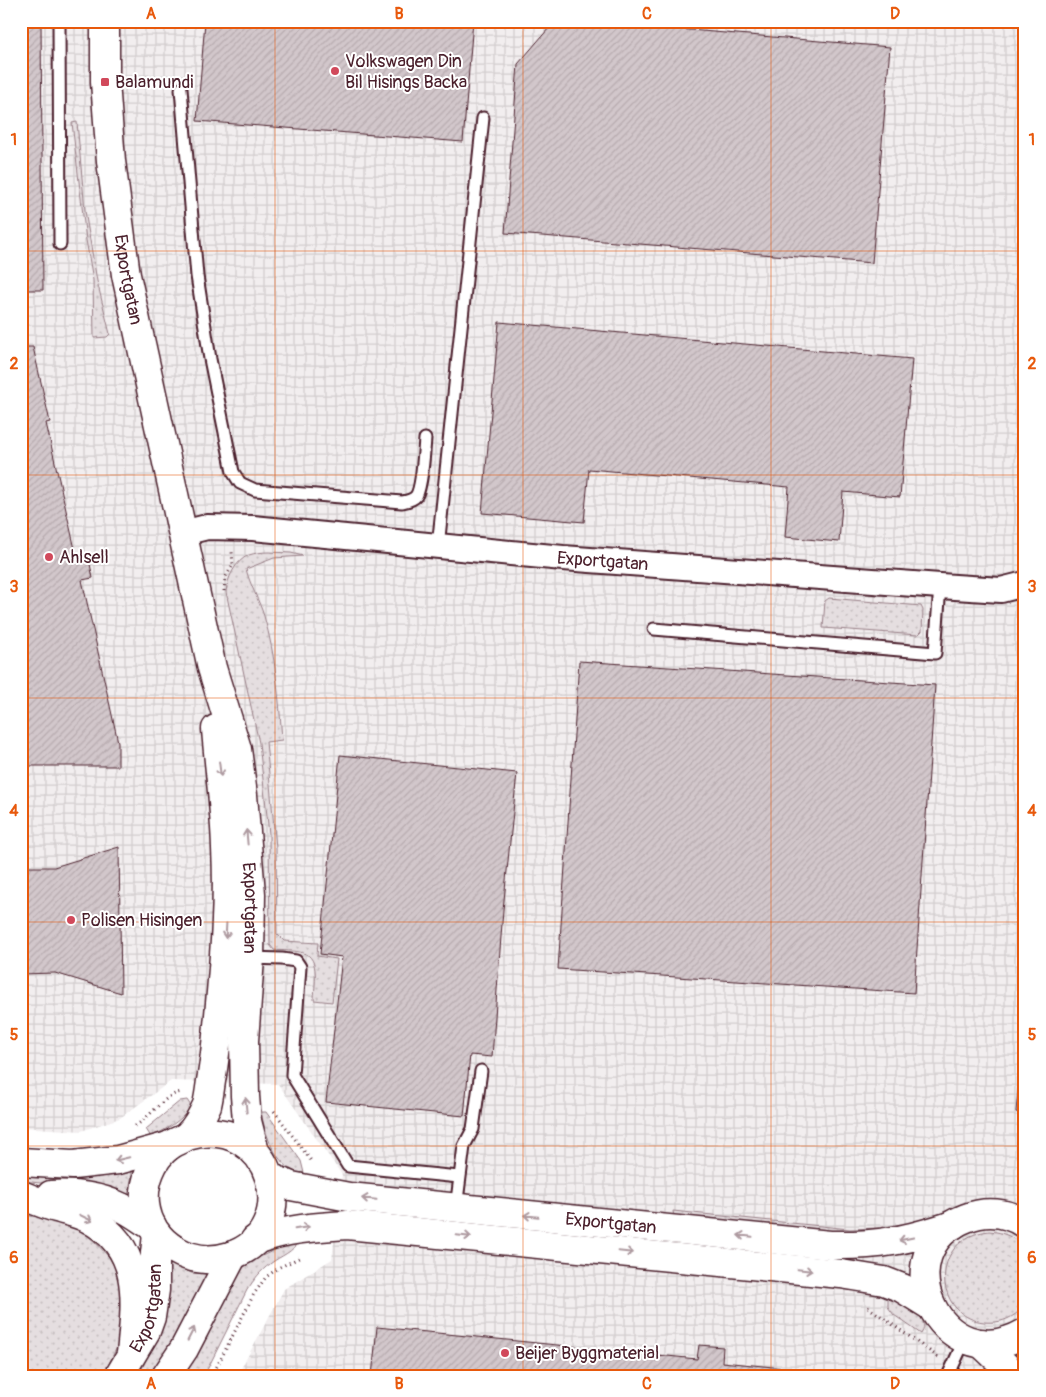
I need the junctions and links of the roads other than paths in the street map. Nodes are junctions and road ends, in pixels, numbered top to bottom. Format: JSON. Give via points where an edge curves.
{"nodes":[{"id":1,"x":59,"y":21,"type":"edge"},
{"id":2,"x":105,"y":21,"type":"edge"},
{"id":3,"x":181,"y":89,"type":"dead end"},
{"id":4,"x":483,"y":118,"type":"dead end"},
{"id":5,"x":60,"y":244,"type":"dead end"},
{"id":6,"x":425,"y":439,"type":"dead end"},
{"id":7,"x":183,"y":532,"type":"junction"},
{"id":8,"x":438,"y":547,"type":"junction"},
{"id":9,"x":1025,"y":584,"type":"edge"},
{"id":10,"x":940,"y":586,"type":"junction"},
{"id":11,"x":654,"y":629,"type":"dead end"},
{"id":12,"x":212,"y":668,"type":"junction"},
{"id":13,"x":250,"y":958,"type":"junction"},
{"id":14,"x":481,"y":1071,"type":"dead end"},
{"id":15,"x":178,"y":1141,"type":"junction"},
{"id":16,"x":255,"y":1152,"type":"junction"},
{"id":17,"x":21,"y":1162,"type":"edge"},
{"id":18,"x":270,"y":1177,"type":"junction"},
{"id":19,"x":459,"y":1177,"type":"junction"},
{"id":20,"x":23,"y":1196,"type":"edge"},
{"id":21,"x":456,"y":1208,"type":"junction"},
{"id":22,"x":1025,"y":1224,"type":"edge"},
{"id":23,"x":953,"y":1225,"type":"junction"},
{"id":24,"x":155,"y":1230,"type":"junction"},
{"id":25,"x":255,"y":1240,"type":"junction"},
{"id":26,"x":233,"y":1255,"type":"junction"},
{"id":27,"x":931,"y":1306,"type":"junction"},
{"id":28,"x":1025,"y":1333,"type":"edge"},
{"id":29,"x":973,"y":1341,"type":"junction"},
{"id":30,"x":125,"y":1365,"type":"edge"},
{"id":31,"x":166,"y":1376,"type":"edge"},
{"id":32,"x":948,"y":1376,"type":"edge"},
{"id":33,"x":1016,"y":1376,"type":"edge"}],
"edges":[{"from":1,"to":5,"type":"lane"},
{"from":2,"to":7,"type":"main road","name":"Exportgatan","via":[[105,82],[111,161],[126,275]]},
{"from":3,"to":6,"type":"lane","via":[[197,276],[222,423],[233,472],[240,483],[255,490],[402,502],[415,498],[421,486]]},
{"from":4,"to":8,"type":"lane"},
{"from":7,"to":8,"type":"street","name":"Exportgatan","via":[[207,527],[253,528]]},
{"from":7,"to":12,"type":"main road","name":"Exportgatan"},
{"from":8,"to":10,"type":"street","name":"Exportgatan"},
{"from":9,"to":10,"type":"street","name":"Exportgatan","via":[[1001,590]]},
{"from":10,"to":11,"type":"lane","via":[[935,653]]},
{"from":13,"to":12,"type":"main road","name":"Exportgatan","one_way":true,"via":[[251,894],[243,795],[236,748]]},
{"from":12,"to":15,"type":"main road","name":"Exportgatan","one_way":true,"via":[[226,849],[226,927],[215,1057],[207,1104],[203,1114]]},
{"from":16,"to":13,"type":"main road","name":"Exportgatan","one_way":true,"via":[[245,1096],[244,1042]]},
{"from":13,"to":19,"type":"lane","via":[[296,961],[300,967],[292,1075],[348,1166]]},
{"from":14,"to":19,"type":"lane","via":[[474,1129],[464,1146]]},
{"from":15,"to":16,"type":"main road","name":"Exportgatan","via":[[205,1132],[224,1134]]},
{"from":15,"to":17,"type":"main road","one_way":true,"via":[[118,1160],[73,1165]]},
{"from":15,"to":24,"type":"main road","name":"Exportgatan","via":[[154,1163],[146,1183],[145,1205]]},
{"from":16,"to":18,"type":"main road","name":"Exportgatan"},
{"from":21,"to":18,"type":"main road","name":"Exportgatan","one_way":true,"via":[[349,1197],[291,1186]]},
{"from":18,"to":25,"type":"main road","name":"Exportgatan","via":[[273,1193],[271,1210]]},
{"from":19,"to":21,"type":"lane"},
{"from":20,"to":24,"type":"main road","via":[[63,1194],[107,1201]]},
{"from":20,"to":30,"type":"main road","one_way":true,"via":[[89,1219],[109,1233],[127,1255],[135,1296],[135,1318]]},
{"from":23,"to":21,"type":"main road","name":"Exportgatan","one_way":true,"via":[[888,1243],[830,1245]]},
{"from":22,"to":23,"type":"main road","name":"Exportgatan","via":[[991,1213],[971,1216]]},
{"from":23,"to":27,"type":"main road","name":"Exportgatan","via":[[934,1244],[927,1261],[924,1279]]},
{"from":24,"to":26,"type":"main road","name":"Exportgatan","via":[[169,1246],[192,1258],[208,1260]]},
{"from":24,"to":30,"type":"main road","name":"Exportgatan","via":[[151,1317]]},
{"from":25,"to":26,"type":"main road","name":"Exportgatan"},
{"from":25,"to":27,"type":"main road","name":"Exportgatan","one_way":true,"via":[[278,1232],[347,1225],[841,1274],[884,1281]]},
{"from":31,"to":26,"type":"main road","name":"Exportgatan","one_way":true,"via":[[184,1349]]},
{"from":27,"to":29,"type":"main road","name":"Exportgatan","via":[[945,1326]]},
{"from":28,"to":29,"type":"main road","via":[[999,1343]]},
{"from":29,"to":32,"type":"lane"},
{"from":29,"to":33,"type":"main road","name":"Exportgatan"}]}
